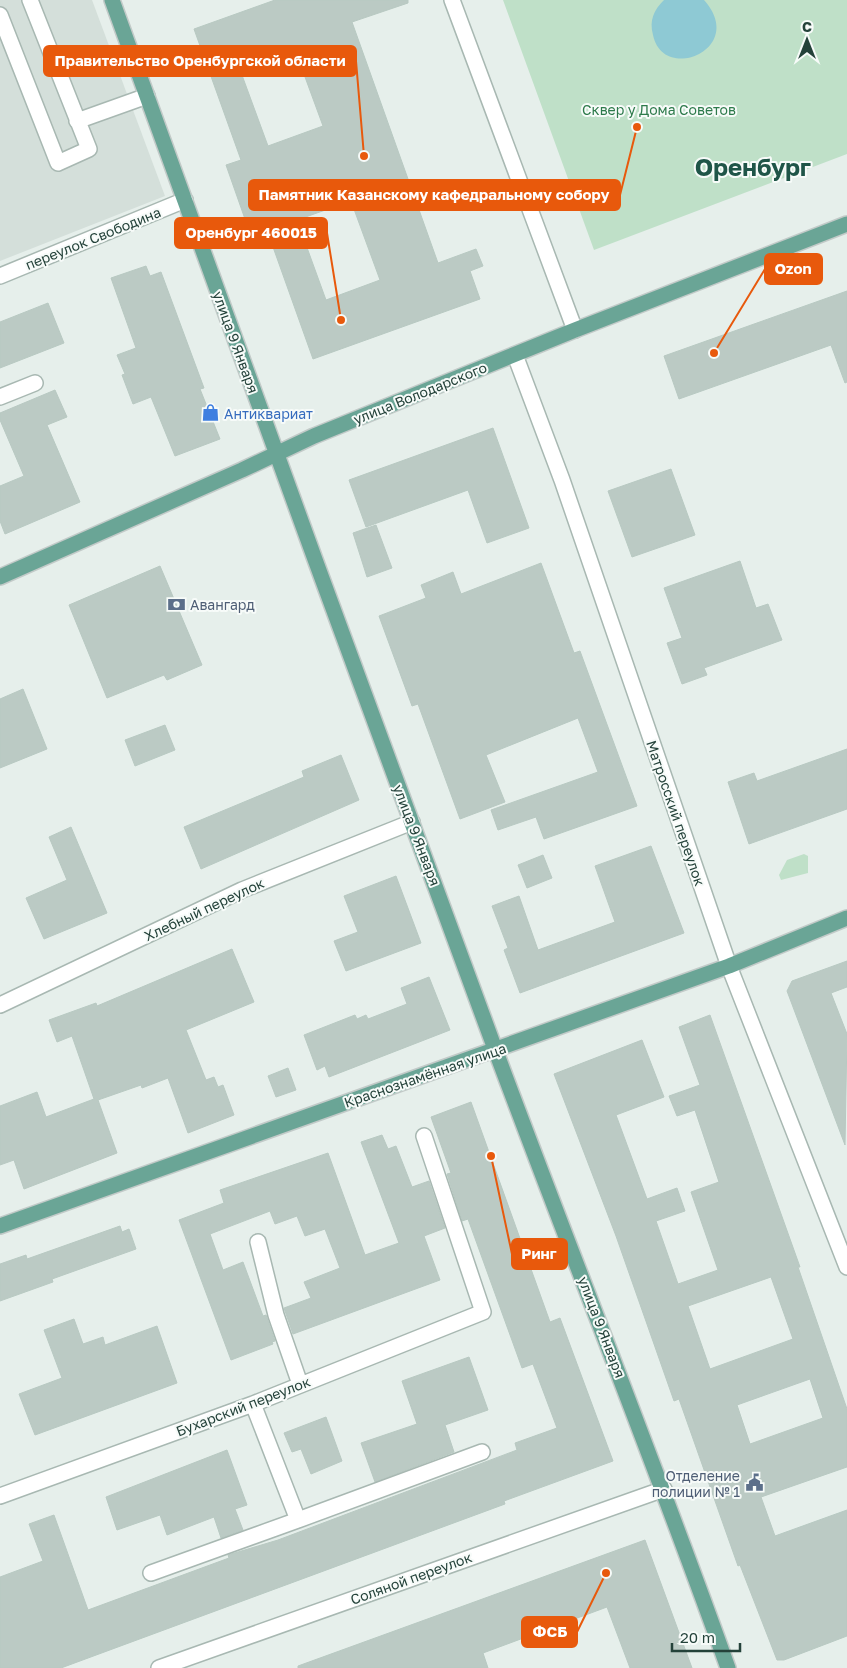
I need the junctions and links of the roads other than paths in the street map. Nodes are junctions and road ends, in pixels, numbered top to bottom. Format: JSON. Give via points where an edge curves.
{"nodes":[{"id":1,"x":30,"y":0,"type":"edge"},
{"id":2,"x":112,"y":0,"type":"edge"},
{"id":3,"x":452,"y":0,"type":"edge"},
{"id":4,"x":0,"y":15,"type":"edge"},
{"id":5,"x":146,"y":96,"type":"junction"},
{"id":6,"x":77,"y":121,"type":"junction"},
{"id":7,"x":185,"y":200,"type":"junction"},
{"id":8,"x":847,"y":224,"type":"edge"},
{"id":9,"x":0,"y":276,"type":"edge"},
{"id":10,"x":575,"y":330,"type":"junction"},
{"id":11,"x":515,"y":355,"type":"junction"},
{"id":12,"x":35,"y":383,"type":"dead end"},
{"id":13,"x":0,"y":397,"type":"edge"},
{"id":14,"x":276,"y":455,"type":"junction"},
{"id":15,"x":1,"y":574,"type":"edge"},
{"id":16,"x":412,"y":822,"type":"junction"},
{"id":17,"x":847,"y":918,"type":"edge"},
{"id":18,"x":729,"y":966,"type":"junction"},
{"id":19,"x":0,"y":1005,"type":"edge"},
{"id":20,"x":495,"y":1049,"type":"junction"},
{"id":21,"x":424,"y":1136,"type":"dead end"},
{"id":22,"x":0,"y":1226,"type":"edge"},
{"id":23,"x":258,"y":1242,"type":"dead end"},
{"id":24,"x":847,"y":1267,"type":"edge"},
{"id":25,"x":300,"y":1384,"type":"junction"},
{"id":26,"x":253,"y":1404,"type":"junction"},
{"id":27,"x":482,"y":1452,"type":"dead end"},
{"id":28,"x":664,"y":1489,"type":"junction"},
{"id":29,"x":0,"y":1496,"type":"edge"},
{"id":30,"x":298,"y":1520,"type":"junction"},
{"id":31,"x":151,"y":1573,"type":"dead end"},
{"id":32,"x":159,"y":1668,"type":"edge"},
{"id":33,"x":728,"y":1668,"type":"edge"}],
"edges":[{"from":1,"to":6,"type":"street"},
{"from":2,"to":5,"type":"main road","name":"улица 9 Января"},
{"from":3,"to":10,"type":"street"},
{"from":4,"to":6,"type":"street","via":[[58,163],[89,149]]},
{"from":5,"to":6,"type":"street"},
{"from":5,"to":7,"type":"main road","name":"улица 9 Января"},
{"from":7,"to":9,"type":"street","name":"переулок Свободина"},
{"from":7,"to":14,"type":"main road","name":"улица 9 Января"},
{"from":8,"to":10,"type":"main road","name":"улица Володарского"},
{"from":10,"to":11,"type":"main road","name":"улица Володарского"},
{"from":11,"to":14,"type":"main road","name":"улица Володарского","via":[[314,436]]},
{"from":11,"to":18,"type":"street","name":"Матросский переулок","via":[[562,480]]},
{"from":12,"to":13,"type":"street"},
{"from":14,"to":15,"type":"main road","name":"улица Володарского"},
{"from":14,"to":16,"type":"main road","name":"улица 9 Января"},
{"from":16,"to":19,"type":"street","name":"Хлебный переулок","via":[[242,890]]},
{"from":16,"to":20,"type":"main road","name":"улица 9 Января"},
{"from":17,"to":18,"type":"main road","name":"Краснознамённая улица"},
{"from":18,"to":20,"type":"main road","name":"Краснознамённая улица"},
{"from":18,"to":24,"type":"street","name":"Матросский переулок"},
{"from":20,"to":22,"type":"main road","name":"Краснознамённая улица"},
{"from":20,"to":28,"type":"main road","name":"улица 9 Января"},
{"from":21,"to":25,"type":"street","name":"Бухарский переулок","via":[[484,1312]]},
{"from":23,"to":25,"type":"street","via":[[276,1315]]},
{"from":25,"to":26,"type":"street","name":"Бухарский переулок"},
{"from":26,"to":29,"type":"street","name":"Бухарский переулок"},
{"from":26,"to":30,"type":"street"},
{"from":27,"to":30,"type":"street"},
{"from":28,"to":32,"type":"street","name":"Соляной переулок"},
{"from":28,"to":33,"type":"main road","name":"улица 9 Января"},
{"from":30,"to":31,"type":"street"}]}
